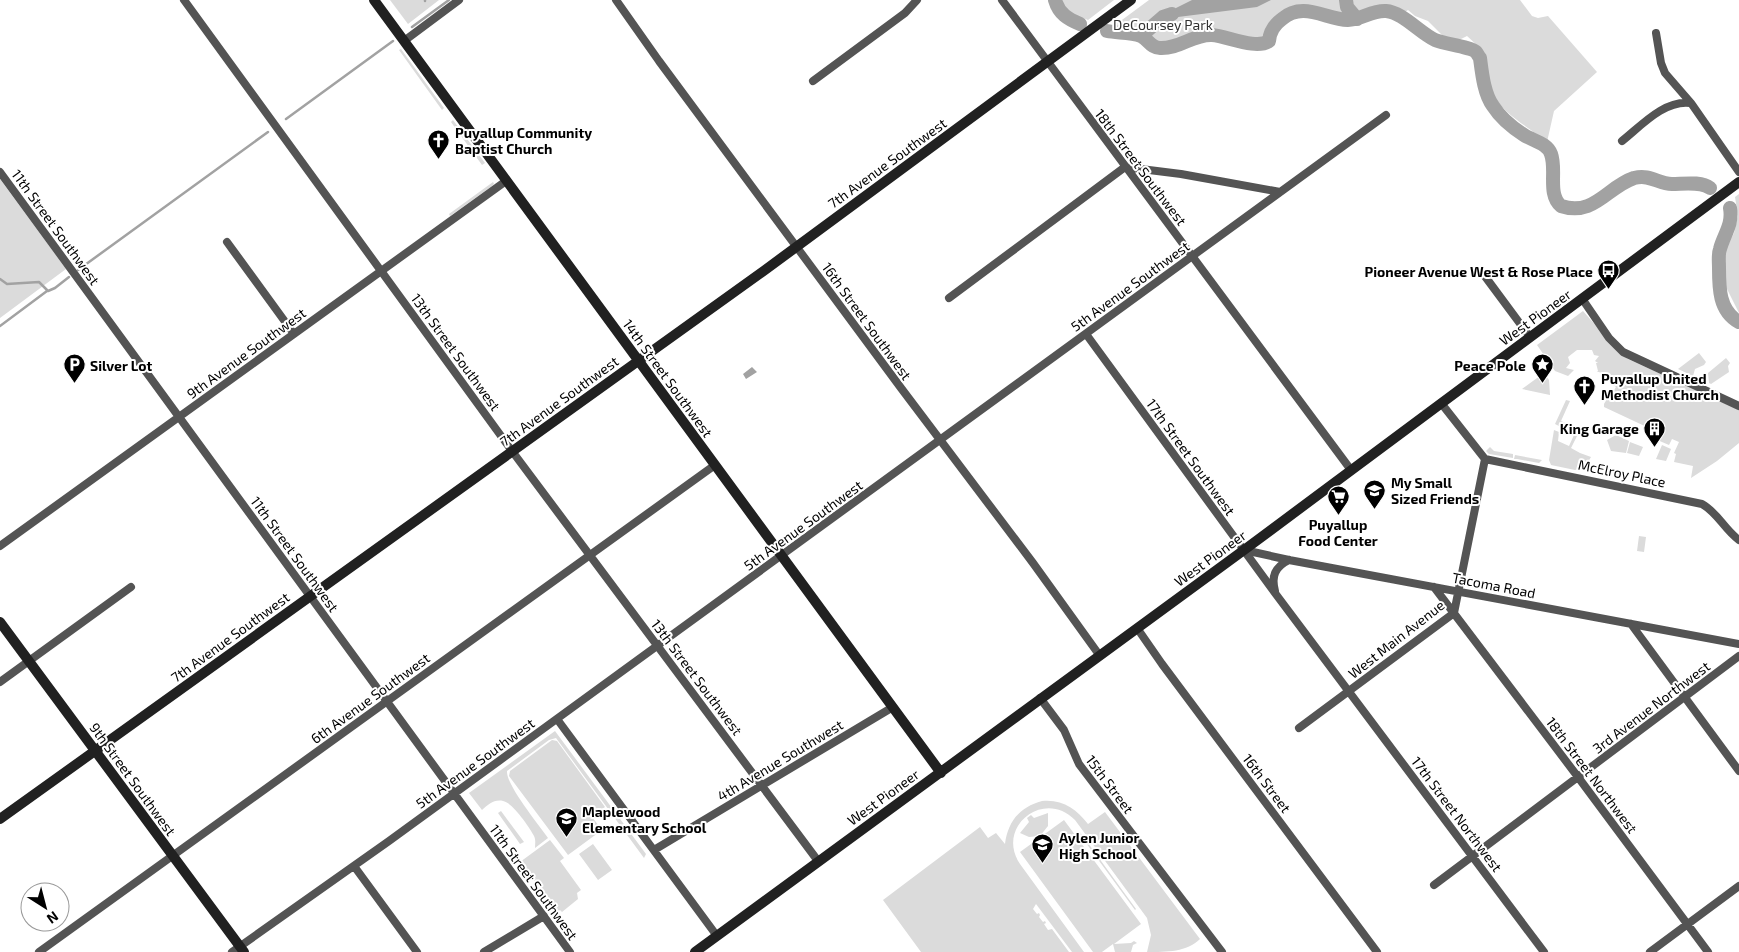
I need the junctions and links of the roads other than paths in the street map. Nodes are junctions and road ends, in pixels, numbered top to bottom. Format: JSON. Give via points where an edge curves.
{"nodes":[{"id":1,"x":184,"y":0,"type":"edge"},
{"id":2,"x":374,"y":0,"type":"edge"},
{"id":3,"x":458,"y":0,"type":"edge"},
{"id":4,"x":616,"y":0,"type":"edge"},
{"id":5,"x":917,"y":0,"type":"edge"},
{"id":6,"x":1002,"y":0,"type":"edge"},
{"id":7,"x":1131,"y":0,"type":"edge"},
{"id":8,"x":1656,"y":34,"type":"dead end"},
{"id":9,"x":404,"y":41,"type":"junction"},
{"id":10,"x":1047,"y":62,"type":"junction"},
{"id":11,"x":813,"y":81,"type":"dead end"},
{"id":12,"x":1690,"y":104,"type":"junction"},
{"id":13,"x":1386,"y":114,"type":"dead end"},
{"id":14,"x":1622,"y":141,"type":"dead end"},
{"id":15,"x":1125,"y":167,"type":"junction"},
{"id":16,"x":0,"y":172,"type":"edge"},
{"id":17,"x":1739,"y":172,"type":"edge"},
{"id":18,"x":506,"y":181,"type":"junction"},
{"id":19,"x":1736,"y":185,"type":"edge"},
{"id":20,"x":1280,"y":192,"type":"junction"},
{"id":21,"x":227,"y":242,"type":"dead end"},
{"id":22,"x":796,"y":247,"type":"junction"},
{"id":23,"x":1192,"y":256,"type":"junction"},
{"id":24,"x":381,"y":272,"type":"junction"},
{"id":25,"x":1484,"y":275,"type":"dead end"},
{"id":26,"x":949,"y":298,"type":"dead end"},
{"id":27,"x":1582,"y":300,"type":"junction"},
{"id":28,"x":294,"y":334,"type":"junction"},
{"id":29,"x":1086,"y":334,"type":"junction"},
{"id":30,"x":1530,"y":337,"type":"junction"},
{"id":31,"x":638,"y":361,"type":"junction"},
{"id":32,"x":1441,"y":403,"type":"junction"},
{"id":33,"x":1739,"y":406,"type":"edge"},
{"id":34,"x":179,"y":417,"type":"junction"},
{"id":35,"x":940,"y":440,"type":"junction"},
{"id":36,"x":512,"y":451,"type":"junction"},
{"id":37,"x":1485,"y":459,"type":"junction"},
{"id":38,"x":715,"y":465,"type":"junction"},
{"id":39,"x":1351,"y":470,"type":"junction"},
{"id":40,"x":1739,"y":540,"type":"edge"},
{"id":41,"x":0,"y":546,"type":"edge"},
{"id":42,"x":1244,"y":550,"type":"junction"},
{"id":43,"x":591,"y":555,"type":"junction"},
{"id":44,"x":781,"y":556,"type":"junction"},
{"id":45,"x":1289,"y":560,"type":"junction"},
{"id":46,"x":131,"y":587,"type":"dead end"},
{"id":47,"x":1434,"y":587,"type":"junction"},
{"id":48,"x":1459,"y":591,"type":"junction"},
{"id":49,"x":1275,"y":593,"type":"junction"},
{"id":50,"x":311,"y":596,"type":"junction"},
{"id":51,"x":1454,"y":613,"type":"junction"},
{"id":52,"x":0,"y":622,"type":"edge"},
{"id":53,"x":1631,"y":624,"type":"junction"},
{"id":54,"x":1137,"y":628,"type":"junction"},
{"id":55,"x":1739,"y":644,"type":"edge"},
{"id":56,"x":658,"y":646,"type":"junction"},
{"id":57,"x":1100,"y":656,"type":"junction"},
{"id":58,"x":1739,"y":656,"type":"edge"},
{"id":59,"x":29,"y":662,"type":"junction"},
{"id":60,"x":0,"y":682,"type":"edge"},
{"id":61,"x":1349,"y":691,"type":"junction"},
{"id":62,"x":1040,"y":698,"type":"junction"},
{"id":63,"x":1685,"y":698,"type":"junction"},
{"id":64,"x":387,"y":701,"type":"junction"},
{"id":65,"x":893,"y":707,"type":"junction"},
{"id":66,"x":557,"y":718,"type":"junction"},
{"id":67,"x":1299,"y":728,"type":"dead end"},
{"id":68,"x":95,"y":751,"type":"junction"},
{"id":69,"x":1739,"y":771,"type":"edge"},
{"id":70,"x":941,"y":772,"type":"junction"},
{"id":71,"x":1578,"y":777,"type":"junction"},
{"id":72,"x":762,"y":786,"type":"junction"},
{"id":73,"x":454,"y":794,"type":"junction"},
{"id":74,"x":0,"y":819,"type":"edge"},
{"id":75,"x":654,"y":850,"type":"junction"},
{"id":76,"x":172,"y":855,"type":"junction"},
{"id":77,"x":1472,"y":856,"type":"junction"},
{"id":78,"x":818,"y":861,"type":"junction"},
{"id":79,"x":354,"y":866,"type":"junction"},
{"id":80,"x":1434,"y":885,"type":"dead end"},
{"id":81,"x":1739,"y":886,"type":"edge"},
{"id":82,"x":544,"y":916,"type":"junction"},
{"id":83,"x":1687,"y":924,"type":"junction"},
{"id":84,"x":717,"y":936,"type":"junction"},
{"id":85,"x":238,"y":950,"type":"edge"},
{"id":86,"x":40,"y":952,"type":"edge"},
{"id":87,"x":417,"y":952,"type":"edge"},
{"id":88,"x":484,"y":952,"type":"edge"},
{"id":89,"x":570,"y":952,"type":"edge"},
{"id":90,"x":695,"y":952,"type":"edge"},
{"id":91,"x":1222,"y":952,"type":"edge"},
{"id":92,"x":1377,"y":952,"type":"edge"},
{"id":93,"x":1544,"y":952,"type":"edge"},
{"id":94,"x":1650,"y":952,"type":"edge"},
{"id":95,"x":1708,"y":952,"type":"edge"}],
"edges":[{"from":1,"to":24,"type":"street","name":"13th Street Southwest"},
{"from":2,"to":9,"type":"street","name":"14th Street Southwest"},
{"from":3,"to":9,"type":"street"},
{"from":4,"to":22,"type":"street","name":"16th Street Southwest"},
{"from":5,"to":11,"type":"street","via":[[905,13]]},
{"from":6,"to":10,"type":"street","name":"18th Street Southwest"},
{"from":7,"to":10,"type":"street","name":"7th Avenue Southwest"},
{"from":8,"to":12,"type":"street","via":[[1665,73]]},
{"from":9,"to":18,"type":"street","name":"14th Street Southwest"},
{"from":10,"to":15,"type":"street","name":"18th Street Southwest"},
{"from":10,"to":22,"type":"street","name":"7th Avenue Southwest"},
{"from":12,"to":14,"type":"street","via":[[1671,105]]},
{"from":12,"to":17,"type":"street"},
{"from":13,"to":20,"type":"street","name":"5th Avenue Southwest"},
{"from":15,"to":20,"type":"street"},
{"from":15,"to":23,"type":"street","name":"18th Street Southwest"},
{"from":15,"to":26,"type":"street"},
{"from":16,"to":34,"type":"street","name":"11th Street Southwest"},
{"from":18,"to":24,"type":"street","name":"9th Avenue Southwest"},
{"from":18,"to":31,"type":"street","name":"14th Street Southwest"},
{"from":19,"to":27,"type":"street","name":"West Pioneer"},
{"from":20,"to":23,"type":"street","name":"5th Avenue Southwest"},
{"from":21,"to":28,"type":"street"},
{"from":22,"to":31,"type":"street","name":"7th Avenue Southwest"},
{"from":22,"to":35,"type":"street","name":"16th Street Southwest"},
{"from":23,"to":29,"type":"street","name":"5th Avenue Southwest"},
{"from":23,"to":39,"type":"street","name":"18th Street Southwest"},
{"from":24,"to":28,"type":"street","name":"9th Avenue Southwest"},
{"from":24,"to":36,"type":"street","name":"13th Street Southwest"},
{"from":25,"to":30,"type":"street"},
{"from":27,"to":30,"type":"street","name":"West Pioneer"},
{"from":27,"to":33,"type":"street","via":[[1623,352]]},
{"from":28,"to":34,"type":"street","name":"9th Avenue Southwest"},
{"from":29,"to":35,"type":"street","name":"5th Avenue Southwest"},
{"from":29,"to":42,"type":"street","name":"17th Street Southwest"},
{"from":30,"to":32,"type":"street","name":"West Pioneer"},
{"from":31,"to":36,"type":"street","name":"7th Avenue Southwest"},
{"from":31,"to":38,"type":"street","name":"14th Street Southwest"},
{"from":32,"to":37,"type":"street"},
{"from":32,"to":39,"type":"street","name":"West Pioneer"},
{"from":34,"to":41,"type":"street","name":"9th Avenue Southwest"},
{"from":34,"to":50,"type":"street","name":"11th Street Southwest"},
{"from":35,"to":44,"type":"street","name":"5th Avenue Southwest"},
{"from":35,"to":57,"type":"street","name":"16th Street Southwest"},
{"from":36,"to":43,"type":"street","name":"13th Street Southwest"},
{"from":36,"to":50,"type":"street","name":"7th Avenue Southwest"},
{"from":37,"to":40,"type":"street","name":"McElroy Place","via":[[1702,504],[1713,511]]},
{"from":37,"to":48,"type":"street","name":"West Main Avenue"},
{"from":38,"to":43,"type":"street","name":"6th Avenue Southwest"},
{"from":38,"to":44,"type":"street","name":"14th Street Southwest"},
{"from":39,"to":42,"type":"street","name":"West Pioneer"},
{"from":42,"to":45,"type":"street","name":"Tacoma Road"},
{"from":42,"to":49,"type":"street","name":"17th Street Southwest"},
{"from":42,"to":54,"type":"street","name":"West Pioneer"},
{"from":43,"to":56,"type":"street","name":"13th Street Southwest"},
{"from":43,"to":64,"type":"street","name":"6th Avenue Southwest"},
{"from":44,"to":56,"type":"street","name":"5th Avenue Southwest"},
{"from":44,"to":65,"type":"street","name":"14th Street Southwest"},
{"from":45,"to":47,"type":"street","name":"Tacoma Road"},
{"from":45,"to":49,"type":"street","via":[[1275,572]]},
{"from":46,"to":59,"type":"street"},
{"from":47,"to":48,"type":"street","name":"Tacoma Road"},
{"from":47,"to":51,"type":"street","name":"18th Street Northwest"},
{"from":48,"to":51,"type":"street","name":"West Main Avenue"},
{"from":48,"to":53,"type":"street","name":"Tacoma Road"},
{"from":49,"to":61,"type":"street","name":"17th Street Southwest"},
{"from":50,"to":64,"type":"street","name":"11th Street Southwest"},
{"from":50,"to":68,"type":"street","name":"7th Avenue Southwest"},
{"from":51,"to":61,"type":"street","name":"West Main Avenue"},
{"from":51,"to":71,"type":"street","name":"18th Street Northwest"},
{"from":52,"to":59,"type":"street","name":"9th Street Southwest"},
{"from":53,"to":55,"type":"street","name":"Tacoma Road"},
{"from":53,"to":63,"type":"street"},
{"from":54,"to":57,"type":"street","name":"West Pioneer"},
{"from":54,"to":92,"type":"street","name":"16th Street"},
{"from":56,"to":66,"type":"street","name":"5th Avenue Southwest"},
{"from":56,"to":72,"type":"street","name":"13th Street Southwest"},
{"from":57,"to":62,"type":"street","name":"West Pioneer"},
{"from":58,"to":63,"type":"street","name":"3rd Avenue Northwest"},
{"from":59,"to":60,"type":"street"},
{"from":59,"to":68,"type":"street","name":"9th Street Southwest"},
{"from":61,"to":67,"type":"street","name":"West Main Avenue"},
{"from":61,"to":77,"type":"street","name":"17th Street Northwest"},
{"from":62,"to":70,"type":"street","name":"West Pioneer"},
{"from":62,"to":91,"type":"street","name":"15th Street","via":[[1063,729],[1083,770]]},
{"from":63,"to":69,"type":"street"},
{"from":63,"to":71,"type":"street","name":"3rd Avenue Northwest"},
{"from":64,"to":73,"type":"street","name":"11th Street Southwest"},
{"from":64,"to":76,"type":"street","name":"6th Avenue Southwest"},
{"from":65,"to":70,"type":"street","name":"14th Street Southwest"},
{"from":65,"to":72,"type":"street","name":"4th Avenue Southwest"},
{"from":66,"to":73,"type":"street","name":"5th Avenue Southwest"},
{"from":66,"to":75,"type":"street"},
{"from":68,"to":74,"type":"street","name":"7th Avenue Southwest"},
{"from":68,"to":76,"type":"street","name":"9th Street Southwest"},
{"from":70,"to":78,"type":"street","name":"West Pioneer"},
{"from":71,"to":77,"type":"street","name":"3rd Avenue Northwest"},
{"from":71,"to":83,"type":"street","name":"18th Street Northwest"},
{"from":72,"to":75,"type":"street","name":"4th Avenue Southwest"},
{"from":72,"to":78,"type":"street","name":"13th Street Southwest"},
{"from":73,"to":79,"type":"street","name":"5th Avenue Southwest"},
{"from":73,"to":82,"type":"street","name":"11th Street Southwest"},
{"from":75,"to":84,"type":"street"},
{"from":76,"to":85,"type":"street","name":"9th Street Southwest"},
{"from":76,"to":86,"type":"street","name":"6th Avenue Southwest"},
{"from":77,"to":80,"type":"street","name":"3rd Avenue Northwest"},
{"from":77,"to":93,"type":"street","name":"17th Street Northwest"},
{"from":78,"to":84,"type":"street","name":"West Pioneer"},
{"from":79,"to":85,"type":"street","name":"5th Avenue Southwest"},
{"from":79,"to":87,"type":"street"},
{"from":81,"to":83,"type":"street"},
{"from":82,"to":88,"type":"street"},
{"from":82,"to":89,"type":"street","name":"11th Street Southwest"},
{"from":83,"to":94,"type":"street"},
{"from":83,"to":95,"type":"street","name":"18th Street Northwest"},
{"from":84,"to":90,"type":"street","name":"West Pioneer"}]}
